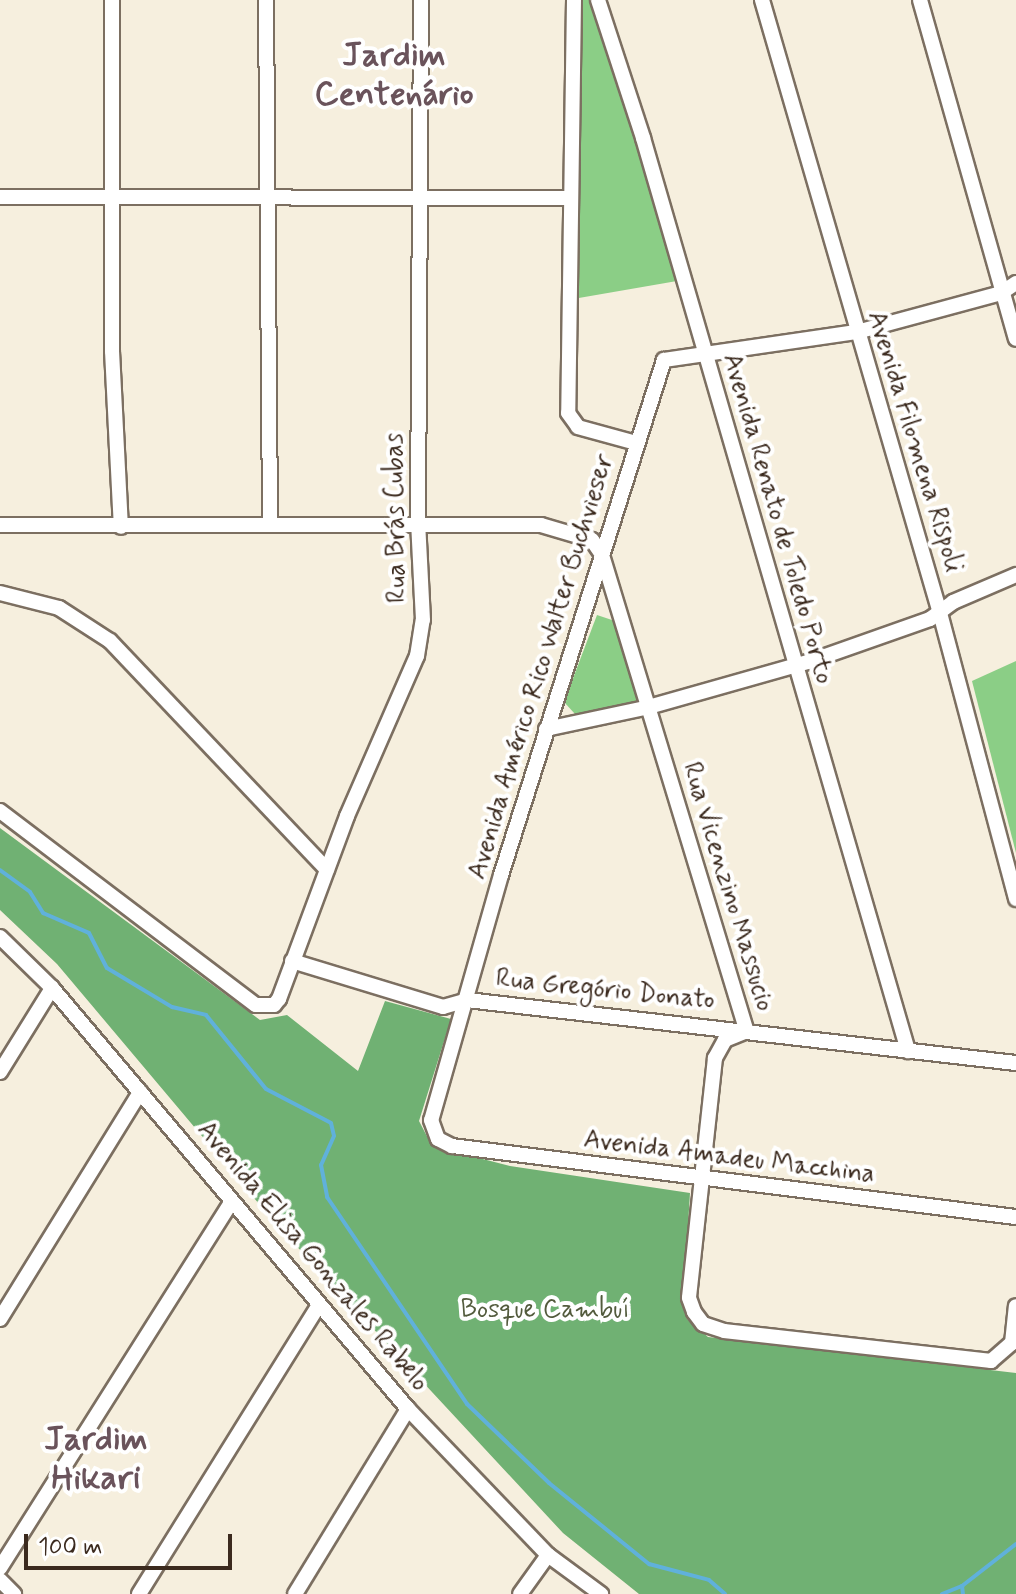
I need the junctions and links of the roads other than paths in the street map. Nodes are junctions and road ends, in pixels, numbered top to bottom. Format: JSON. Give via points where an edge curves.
{"nodes":[{"id":1,"x":112,"y":0,"type":"edge"},
{"id":2,"x":266,"y":0,"type":"edge"},
{"id":3,"x":421,"y":0,"type":"edge"},
{"id":4,"x":574,"y":0,"type":"edge"},
{"id":5,"x":598,"y":0,"type":"edge"},
{"id":6,"x":762,"y":0,"type":"edge"},
{"id":7,"x":920,"y":0,"type":"edge"},
{"id":8,"x":265,"y":196,"type":"junction"},
{"id":9,"x":0,"y":197,"type":"edge"},
{"id":10,"x":112,"y":197,"type":"junction"},
{"id":11,"x":571,"y":198,"type":"junction"},
{"id":12,"x":422,"y":199,"type":"junction"},
{"id":13,"x":1016,"y":283,"type":"edge"},
{"id":14,"x":1001,"y":293,"type":"junction"},
{"id":15,"x":856,"y":332,"type":"junction"},
{"id":16,"x":1016,"y":339,"type":"edge"},
{"id":17,"x":705,"y":352,"type":"junction"},
{"id":18,"x":636,"y":443,"type":"junction"},
{"id":19,"x":270,"y":522,"type":"junction"},
{"id":20,"x":418,"y":522,"type":"junction"},
{"id":21,"x":0,"y":525,"type":"edge"},
{"id":22,"x":121,"y":527,"type":"junction"},
{"id":23,"x":602,"y":555,"type":"junction"},
{"id":24,"x":1016,"y":575,"type":"edge"},
{"id":25,"x":0,"y":593,"type":"edge"},
{"id":26,"x":940,"y":613,"type":"junction"},
{"id":27,"x":793,"y":666,"type":"junction"},
{"id":28,"x":645,"y":708,"type":"junction"},
{"id":29,"x":546,"y":729,"type":"junction"},
{"id":30,"x":0,"y":811,"type":"edge"},
{"id":31,"x":327,"y":870,"type":"junction"},
{"id":32,"x":1016,"y":899,"type":"edge"},
{"id":33,"x":0,"y":937,"type":"edge"},
{"id":34,"x":292,"y":961,"type":"junction"},
{"id":35,"x":52,"y":988,"type":"junction"},
{"id":36,"x":467,"y":1000,"type":"junction"},
{"id":37,"x":747,"y":1031,"type":"junction"},
{"id":38,"x":908,"y":1051,"type":"junction"},
{"id":39,"x":1016,"y":1063,"type":"edge"},
{"id":40,"x":0,"y":1072,"type":"edge"},
{"id":41,"x":140,"y":1092,"type":"junction"},
{"id":42,"x":438,"y":1139,"type":"joint"},
{"id":43,"x":701,"y":1180,"type":"junction"},
{"id":44,"x":231,"y":1202,"type":"junction"},
{"id":45,"x":1016,"y":1217,"type":"edge"},
{"id":46,"x":319,"y":1305,"type":"junction"},
{"id":47,"x":1016,"y":1306,"type":"edge"},
{"id":48,"x":0,"y":1319,"type":"edge"},
{"id":49,"x":408,"y":1409,"type":"junction"},
{"id":50,"x":548,"y":1555,"type":"junction"},
{"id":51,"x":0,"y":1568,"type":"edge"},
{"id":52,"x":0,"y":1580,"type":"edge"},
{"id":53,"x":14,"y":1594,"type":"edge"},
{"id":54,"x":139,"y":1594,"type":"edge"},
{"id":55,"x":295,"y":1594,"type":"edge"},
{"id":56,"x":520,"y":1594,"type":"edge"},
{"id":57,"x":601,"y":1594,"type":"edge"}],
"edges":[{"from":1,"to":10,"type":"street"},
{"from":2,"to":8,"type":"street"},
{"from":3,"to":12,"type":"street","name":"Rua Brás Cubas"},
{"from":4,"to":11,"type":"street"},
{"from":5,"to":17,"type":"street","name":"Avenida Renato de Toledo Porto"},
{"from":6,"to":15,"type":"street","name":"Avenida Filomena Rispoli"},
{"from":7,"to":14,"type":"street"},
{"from":8,"to":10,"type":"street"},
{"from":8,"to":12,"type":"street"},
{"from":8,"to":19,"type":"street"},
{"from":9,"to":10,"type":"street"},
{"from":10,"to":22,"type":"street"},
{"from":11,"to":12,"type":"street"},
{"from":11,"to":18,"type":"street","via":[[569,418],[578,427]]},
{"from":12,"to":20,"type":"street","name":"Rua Brás Cubas"},
{"from":13,"to":14,"type":"street"},
{"from":14,"to":15,"type":"street"},
{"from":14,"to":16,"type":"street"},
{"from":15,"to":17,"type":"street"},
{"from":15,"to":26,"type":"street","name":"Avenida Filomena Rispoli"},
{"from":17,"to":18,"type":"street","name":"Avenida Américo Rico Walter Buchvieser","via":[[664,360]]},
{"from":17,"to":27,"type":"street","name":"Avenida Renato de Toledo Porto"},
{"from":18,"to":23,"type":"street","name":"Avenida Américo Rico Walter Buchvieser"},
{"from":19,"to":20,"type":"street"},
{"from":19,"to":22,"type":"street"},
{"from":20,"to":23,"type":"street","via":[[541,525],[592,540]]},
{"from":20,"to":31,"type":"street","name":"Rua Brás Cubas","via":[[423,588],[417,656]]},
{"from":21,"to":22,"type":"street"},
{"from":23,"to":28,"type":"street","name":"Rua Vicenzino Massucio"},
{"from":23,"to":29,"type":"street","name":"Avenida Américo Rico Walter Buchvieser"},
{"from":24,"to":26,"type":"street","via":[[953,602]]},
{"from":25,"to":31,"type":"street","via":[[59,608],[110,641]]},
{"from":26,"to":27,"type":"street"},
{"from":26,"to":32,"type":"street","name":"Avenida Filomena Rispoli"},
{"from":27,"to":28,"type":"street"},
{"from":27,"to":38,"type":"street","name":"Avenida Renato de Toledo Porto"},
{"from":28,"to":29,"type":"street"},
{"from":28,"to":37,"type":"street","name":"Rua Vicenzino Massucio"},
{"from":29,"to":36,"type":"street","name":"Avenida Américo Rico Walter Buchvieser"},
{"from":30,"to":34,"type":"street","name":"Rua Brás Cubas","via":[[256,1005],[274,1005]]},
{"from":31,"to":34,"type":"street","name":"Rua Brás Cubas"},
{"from":33,"to":35,"type":"street","name":"Avenida Elisa Gonzales Rabelo"},
{"from":34,"to":36,"type":"street","name":"Rua Gregório Donato","via":[[412,1002],[443,1007]]},
{"from":35,"to":40,"type":"street"},
{"from":35,"to":41,"type":"street","name":"Avenida Elisa Gonzales Rabelo"},
{"from":36,"to":37,"type":"street","name":"Rua Gregório Donato"},
{"from":36,"to":42,"type":"street","name":"Avenida Américo Rico Walter Buchvieser","via":[[433,1112]]},
{"from":37,"to":38,"type":"street","name":"Rua Gregório Donato"},
{"from":37,"to":43,"type":"street","name":"Rua Vicenzino Massucio","via":[[725,1040],[715,1058]]},
{"from":38,"to":39,"type":"street","name":"Rua Gregório Donato"},
{"from":41,"to":44,"type":"street","name":"Avenida Elisa Gonzales Rabelo"},
{"from":41,"to":48,"type":"street"},
{"from":42,"to":43,"type":"street","name":"Avenida Amadeu Macchina","via":[[452,1146]]},
{"from":43,"to":45,"type":"street","name":"Avenida Amadeu Macchina"},
{"from":43,"to":47,"type":"street","name":"Rua Vicenzino Massucio","via":[[689,1298],[698,1317],[715,1330],[991,1361],[1004,1354],[1013,1338]]},
{"from":44,"to":46,"type":"street","name":"Avenida Elisa Gonzales Rabelo"},
{"from":44,"to":51,"type":"street"},
{"from":46,"to":49,"type":"street","name":"Avenida Elisa Gonzales Rabelo"},
{"from":46,"to":54,"type":"street"},
{"from":49,"to":50,"type":"street","name":"Avenida Elisa Gonzales Rabelo"},
{"from":49,"to":55,"type":"street"},
{"from":50,"to":56,"type":"street"},
{"from":50,"to":57,"type":"street","name":"Avenida Elisa Gonzales Rabelo"},
{"from":52,"to":53,"type":"street"}]}
